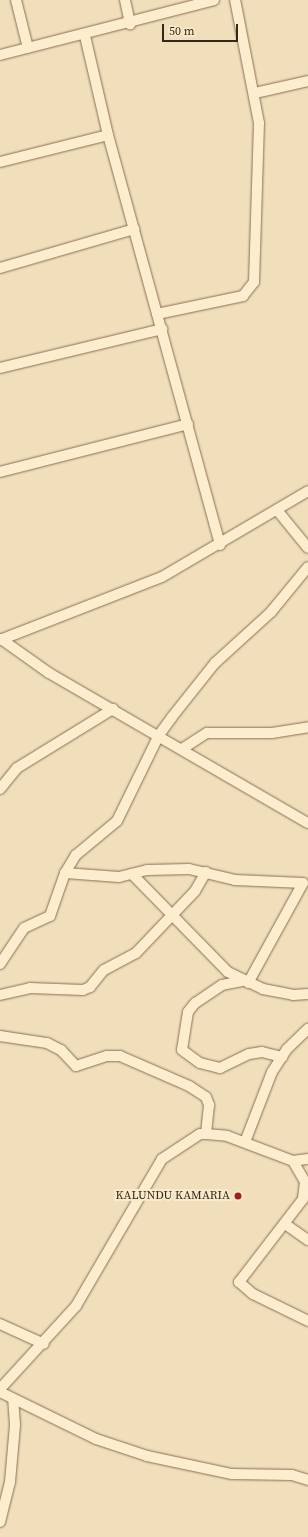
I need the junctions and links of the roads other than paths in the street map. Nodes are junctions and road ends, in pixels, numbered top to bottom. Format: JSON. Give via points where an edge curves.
{"nodes":[{"id":1,"x":16,"y":0,"type":"edge"},
{"id":2,"x":125,"y":0,"type":"edge"},
{"id":3,"x":214,"y":0,"type":"edge"},
{"id":4,"x":235,"y":0,"type":"edge"},
{"id":5,"x":130,"y":24,"type":"junction"},
{"id":6,"x":85,"y":36,"type":"junction"},
{"id":7,"x":28,"y":48,"type":"junction"},
{"id":8,"x":0,"y":55,"type":"edge"},
{"id":9,"x":308,"y":81,"type":"edge"},
{"id":10,"x":255,"y":94,"type":"junction"},
{"id":11,"x":108,"y":135,"type":"junction"},
{"id":12,"x":0,"y":162,"type":"edge"},
{"id":13,"x":134,"y":229,"type":"junction"},
{"id":14,"x":0,"y":268,"type":"edge"},
{"id":15,"x":157,"y":314,"type":"junction"},
{"id":16,"x":162,"y":329,"type":"junction"},
{"id":17,"x":0,"y":368,"type":"edge"},
{"id":18,"x":188,"y":424,"type":"junction"},
{"id":19,"x":0,"y":472,"type":"edge"},
{"id":20,"x":308,"y":491,"type":"edge"},
{"id":21,"x":277,"y":510,"type":"junction"},
{"id":22,"x":220,"y":545,"type":"junction"},
{"id":23,"x":308,"y":548,"type":"edge"},
{"id":24,"x":308,"y":567,"type":"edge"},
{"id":25,"x":0,"y":639,"type":"edge"},
{"id":26,"x":113,"y":709,"type":"junction"},
{"id":27,"x":308,"y":727,"type":"edge"},
{"id":28,"x":159,"y":735,"type":"junction"},
{"id":29,"x":182,"y":749,"type":"junction"},
{"id":30,"x":0,"y":789,"type":"edge"},
{"id":31,"x":308,"y":823,"type":"edge"},
{"id":32,"x":206,"y":872,"type":"junction"},
{"id":33,"x":65,"y":873,"type":"junction"},
{"id":34,"x":132,"y":874,"type":"junction"},
{"id":35,"x":171,"y":914,"type":"junction"},
{"id":36,"x":0,"y":964,"type":"edge"},
{"id":37,"x":245,"y":982,"type":"junction"},
{"id":38,"x":308,"y":994,"type":"edge"},
{"id":39,"x":0,"y":995,"type":"edge"},
{"id":40,"x":308,"y":1029,"type":"edge"},
{"id":41,"x":0,"y":1036,"type":"edge"},
{"id":42,"x":282,"y":1057,"type":"junction"},
{"id":43,"x":206,"y":1134,"type":"junction"},
{"id":44,"x":245,"y":1142,"type":"junction"},
{"id":45,"x":308,"y":1159,"type":"edge"},
{"id":46,"x":293,"y":1160,"type":"junction"},
{"id":47,"x":285,"y":1224,"type":"junction"},
{"id":48,"x":308,"y":1240,"type":"edge"},
{"id":49,"x":308,"y":1321,"type":"edge"},
{"id":50,"x":0,"y":1324,"type":"edge"},
{"id":51,"x":44,"y":1344,"type":"junction"},
{"id":52,"x":0,"y":1389,"type":"edge"},
{"id":53,"x":13,"y":1399,"type":"junction"},
{"id":54,"x":308,"y":1480,"type":"edge"},
{"id":55,"x":0,"y":1522,"type":"edge"}],
"edges":[{"from":1,"to":7,"type":"street"},
{"from":2,"to":5,"type":"street"},
{"from":3,"to":5,"type":"street"},
{"from":4,"to":10,"type":"street"},
{"from":5,"to":6,"type":"street"},
{"from":6,"to":7,"type":"street"},
{"from":6,"to":11,"type":"street"},
{"from":7,"to":8,"type":"street"},
{"from":9,"to":10,"type":"street"},
{"from":10,"to":15,"type":"street","via":[[260,132],[253,286],[243,296]]},
{"from":11,"to":12,"type":"street"},
{"from":11,"to":13,"type":"street"},
{"from":13,"to":14,"type":"street"},
{"from":13,"to":15,"type":"street"},
{"from":15,"to":16,"type":"street"},
{"from":16,"to":17,"type":"street"},
{"from":16,"to":18,"type":"street"},
{"from":18,"to":19,"type":"street"},
{"from":18,"to":22,"type":"street"},
{"from":20,"to":21,"type":"street"},
{"from":21,"to":22,"type":"street"},
{"from":21,"to":23,"type":"street"},
{"from":22,"to":25,"type":"street","via":[[162,577]]},
{"from":24,"to":28,"type":"street","via":[[270,612],[215,663]]},
{"from":25,"to":26,"type":"street","via":[[48,673]]},
{"from":26,"to":28,"type":"street"},
{"from":26,"to":30,"type":"street","via":[[17,768]]},
{"from":27,"to":29,"type":"street","via":[[272,733],[207,733]]},
{"from":28,"to":29,"type":"street"},
{"from":28,"to":33,"type":"street","via":[[117,821],[76,855]]},
{"from":29,"to":31,"type":"street"},
{"from":32,"to":34,"type":"street","via":[[170,869]]},
{"from":32,"to":35,"type":"street","via":[[194,891]]},
{"from":32,"to":37,"type":"street","via":[[235,880],[303,883]]},
{"from":33,"to":34,"type":"street","via":[[94,877]]},
{"from":33,"to":36,"type":"street","via":[[50,916],[24,928]]},
{"from":34,"to":35,"type":"street"},
{"from":35,"to":37,"type":"street","via":[[228,972]]},
{"from":35,"to":39,"type":"street","via":[[134,955],[104,970],[90,987],[30,988]]},
{"from":37,"to":38,"type":"street","via":[[293,994]]},
{"from":37,"to":42,"type":"street","via":[[222,985],[195,1003],[188,1012],[182,1050],[200,1063],[220,1068],[249,1054],[262,1052]]},
{"from":40,"to":42,"type":"street"},
{"from":41,"to":43,"type":"street","via":[[47,1043],[61,1050],[76,1066],[107,1056],[120,1056],[189,1086],[206,1097],[209,1105]]},
{"from":42,"to":44,"type":"street","via":[[272,1072]]},
{"from":43,"to":44,"type":"street"},
{"from":43,"to":51,"type":"street","via":[[200,1134],[162,1159],[76,1306]]},
{"from":44,"to":46,"type":"street"},
{"from":45,"to":46,"type":"street"},
{"from":46,"to":47,"type":"street","via":[[305,1182],[305,1193]]},
{"from":47,"to":48,"type":"street"},
{"from":47,"to":49,"type":"street","via":[[239,1282],[253,1294]]},
{"from":50,"to":51,"type":"street"},
{"from":51,"to":52,"type":"street"},
{"from":52,"to":53,"type":"street"},
{"from":53,"to":54,"type":"street","via":[[96,1439],[147,1456],[232,1474],[292,1475]]},
{"from":53,"to":55,"type":"street","via":[[15,1425],[10,1482]]}]}
